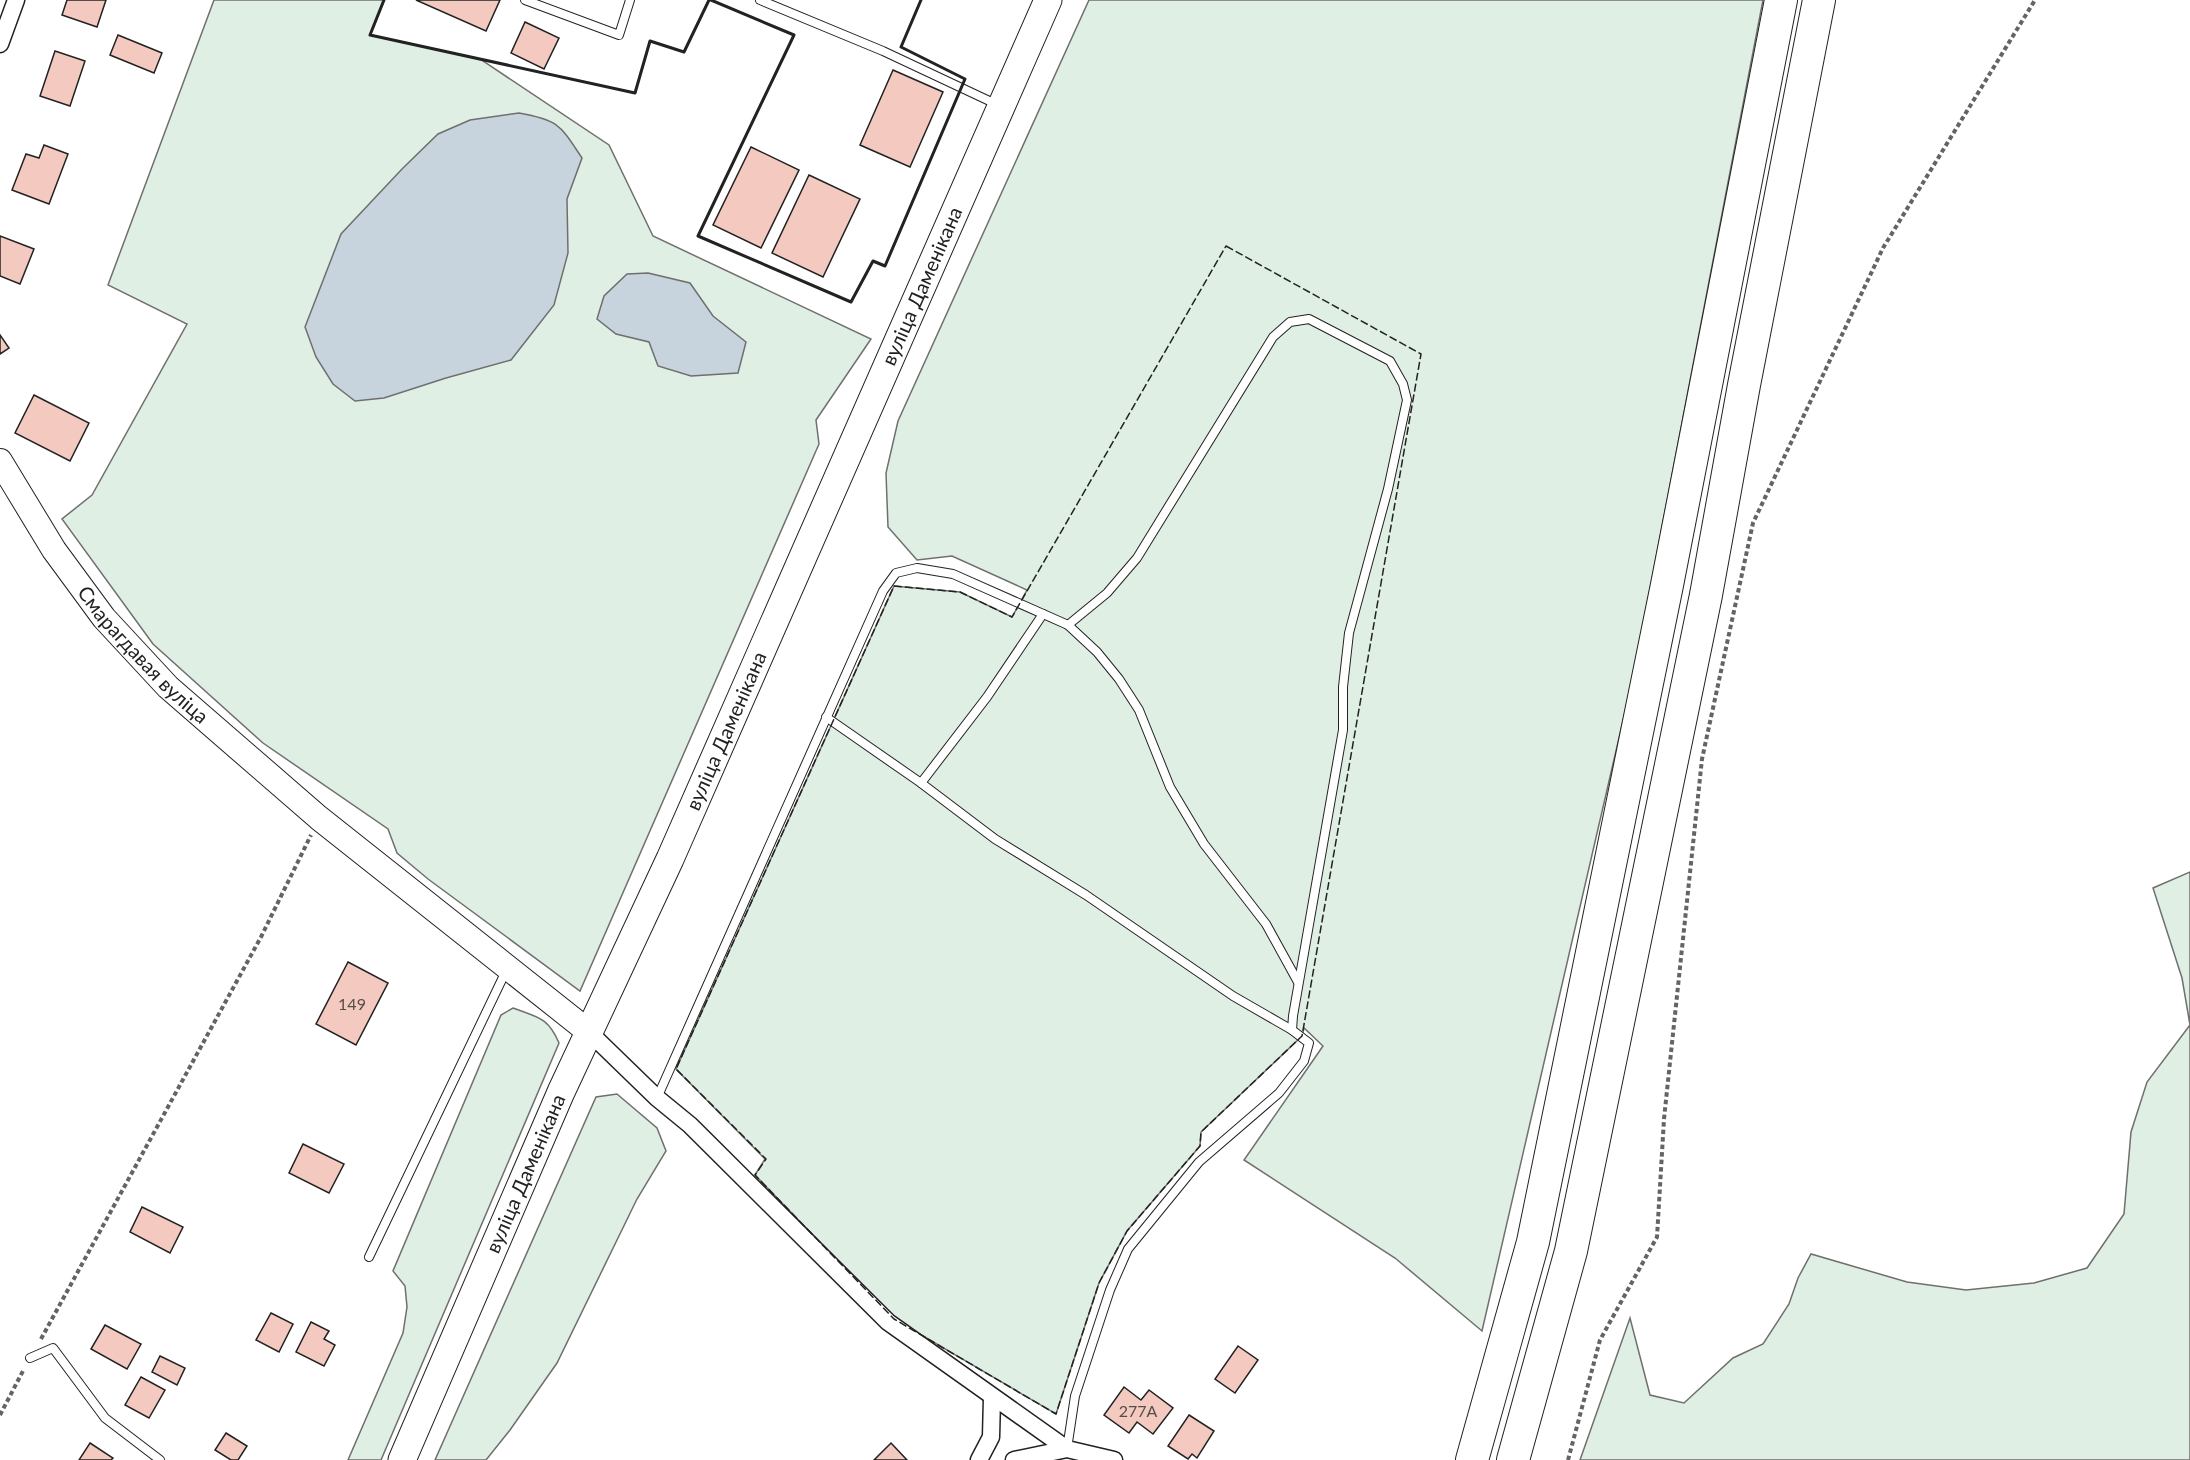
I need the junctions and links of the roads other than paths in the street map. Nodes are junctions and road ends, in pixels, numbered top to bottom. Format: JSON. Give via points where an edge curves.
{"nodes":[{"id":1,"x":16,"y":0,"type":"edge"},
{"id":2,"x":525,"y":0,"type":"edge"},
{"id":3,"x":630,"y":0,"type":"edge"},
{"id":4,"x":760,"y":0,"type":"edge"},
{"id":5,"x":1048,"y":0,"type":"edge"},
{"id":6,"x":1781,"y":0,"type":"edge"},
{"id":7,"x":1819,"y":0,"type":"edge"},
{"id":8,"x":0,"y":44,"type":"edge"},
{"id":9,"x":1001,"y":106,"type":"junction"},
{"id":10,"x":0,"y":461,"type":"edge"},
{"id":11,"x":1043,"y":614,"type":"junction"},
{"id":12,"x":1068,"y":625,"type":"junction"},
{"id":13,"x":826,"y":717,"type":"junction"},
{"id":14,"x":921,"y":783,"type":"junction"},
{"id":15,"x":508,"y":968,"type":"junction"},
{"id":16,"x":1299,"y":982,"type":"junction"},
{"id":17,"x":1292,"y":1030,"type":"junction"},
{"id":18,"x":589,"y":1032,"type":"junction"},
{"id":19,"x":657,"y":1098,"type":"junction"},
{"id":20,"x":369,"y":1257,"type":"dead end"},
{"id":21,"x":30,"y":1358,"type":"road end"},
{"id":22,"x":992,"y":1398,"type":"junction"},
{"id":23,"x":1067,"y":1449,"type":"junction"},
{"id":24,"x":159,"y":1460,"type":"edge"},
{"id":25,"x":402,"y":1460,"type":"edge"},
{"id":26,"x":979,"y":1460,"type":"edge"},
{"id":27,"x":1014,"y":1460,"type":"edge"},
{"id":28,"x":1114,"y":1460,"type":"edge"},
{"id":29,"x":1472,"y":1460,"type":"edge"},
{"id":30,"x":1513,"y":1460,"type":"edge"}],
"edges":[{"from":1,"to":8,"type":"street"},
{"from":2,"to":3,"type":"lane","via":[[619,35]]},
{"from":4,"to":9,"type":"lane"},
{"from":5,"to":9,"type":"main road","name":"вуліца Даменікана"},
{"from":6,"to":29,"type":"highway","via":[[1533,1242]]},
{"from":7,"to":30,"type":"highway","via":[[1706,594],[1571,1251]]},
{"from":9,"to":18,"type":"main road","name":"вуліца Даменікана","via":[[670,859]]},
{"from":10,"to":15,"type":"street","name":"Смарагдавая вуліца","via":[[54,550],[104,618],[168,687],[319,818]]},
{"from":11,"to":12,"type":"lane"},
{"from":11,"to":13,"type":"lane","via":[[953,574],[917,568],[896,573],[883,591]]},
{"from":11,"to":14,"type":"lane","via":[[987,697]]},
{"from":12,"to":16,"type":"lane","via":[[1119,679],[1139,710],[1181,806],[1204,844],[1266,924]]},
{"from":12,"to":16,"type":"lane","via":[[1107,593],[1137,558],[1273,337],[1290,322],[1310,320],[1390,362],[1407,400],[1388,489],[1349,633],[1343,730]]},
{"from":13,"to":14,"type":"lane"},
{"from":13,"to":19,"type":"lane"},
{"from":14,"to":17,"type":"lane","via":[[995,839],[1086,895],[1233,996]]},
{"from":15,"to":18,"type":"street","name":"Смарагдавая вуліца"},
{"from":15,"to":20,"type":"lane"},
{"from":16,"to":17,"type":"lane"},
{"from":17,"to":23,"type":"lane","via":[[1310,1043],[1304,1061],[1279,1093],[1198,1162],[1128,1249],[1110,1290],[1075,1396]]},
{"from":18,"to":19,"type":"street"},
{"from":18,"to":25,"type":"main road","name":"вуліца Даменікана"},
{"from":19,"to":22,"type":"street","via":[[690,1125],[888,1322]]},
{"from":21,"to":24,"type":"lane","via":[[53,1348],[105,1418]]},
{"from":22,"to":23,"type":"street"},
{"from":22,"to":26,"type":"street","via":[[991,1437]]},
{"from":23,"to":27,"type":"street"},
{"from":23,"to":28,"type":"street"}]}
